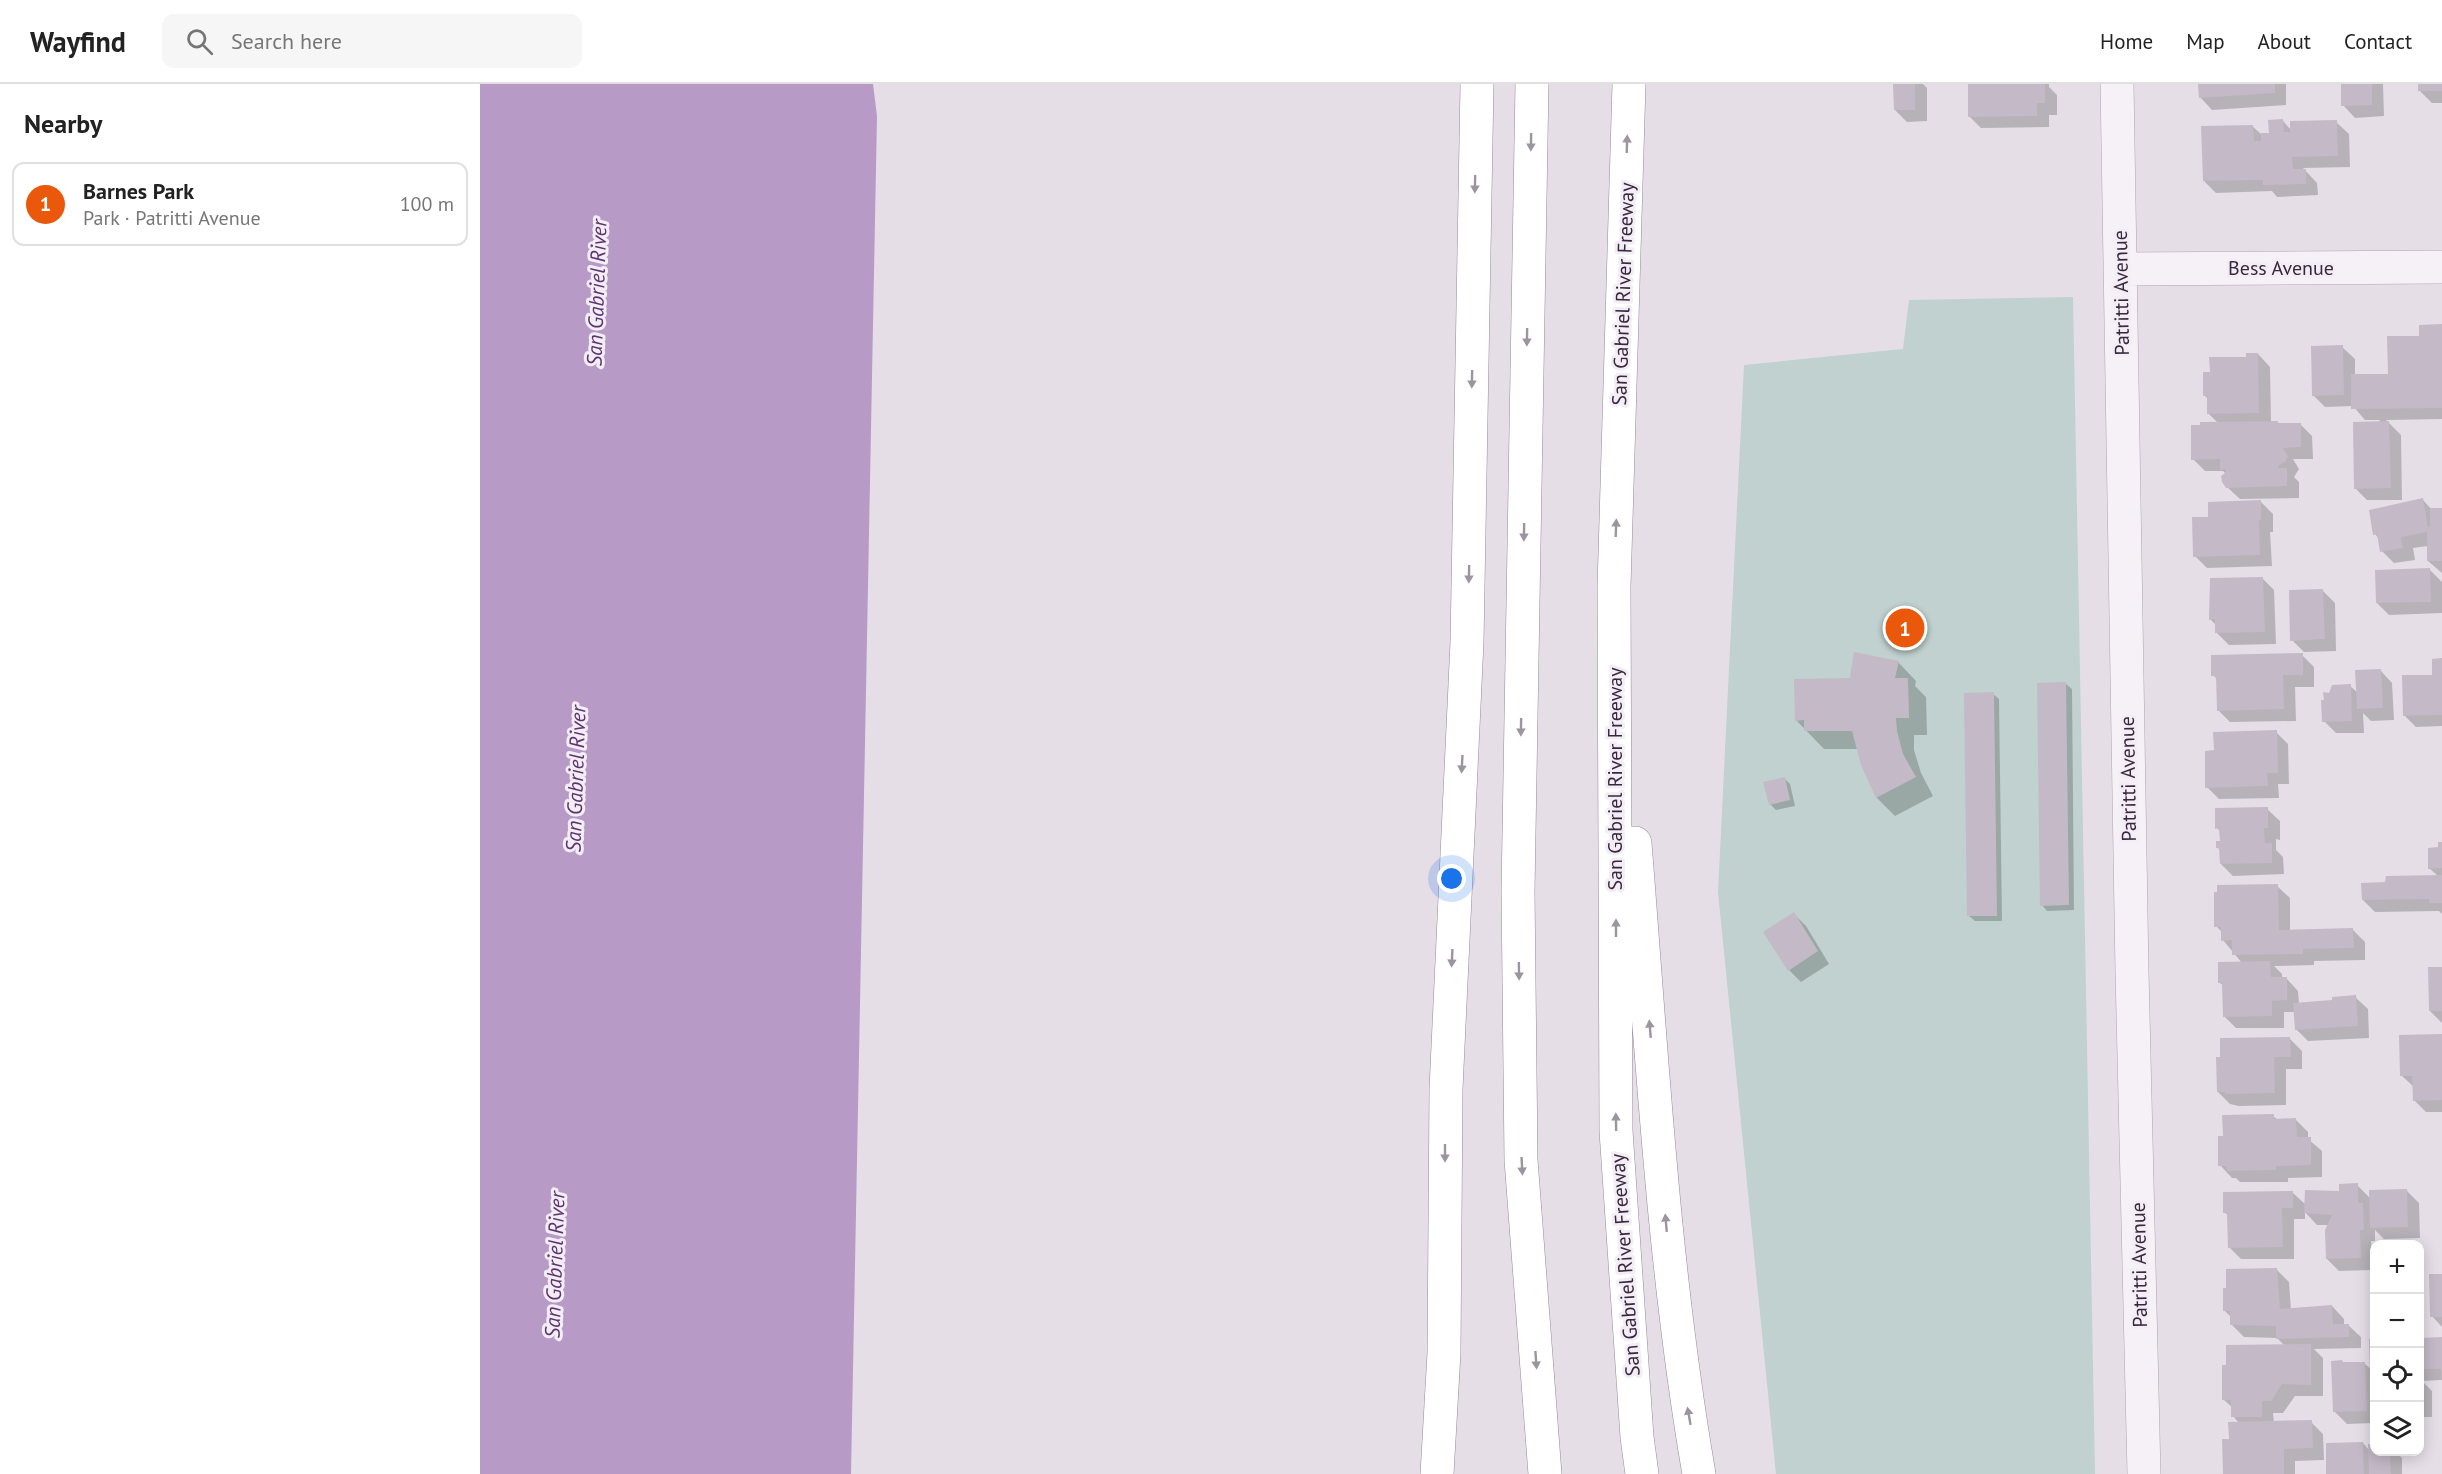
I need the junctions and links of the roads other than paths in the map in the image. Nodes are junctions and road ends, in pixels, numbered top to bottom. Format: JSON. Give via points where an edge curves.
{"nodes":[{"id":1,"x":1477,"y":84,"type":"edge"},
{"id":2,"x":1532,"y":84,"type":"edge"},
{"id":3,"x":1629,"y":84,"type":"edge"},
{"id":4,"x":2117,"y":84,"type":"edge"},
{"id":5,"x":2442,"y":267,"type":"edge"},
{"id":6,"x":2120,"y":269,"type":"junction"},
{"id":7,"x":1614,"y":587,"type":"junction"},
{"id":8,"x":1444,"y":1353,"type":"junction"},
{"id":9,"x":1437,"y":1474,"type":"edge"},
{"id":10,"x":1457,"y":1474,"type":"edge"},
{"id":11,"x":1545,"y":1474,"type":"edge"},
{"id":12,"x":1642,"y":1474,"type":"edge"},
{"id":13,"x":1699,"y":1474,"type":"edge"},
{"id":14,"x":2144,"y":1474,"type":"edge"}],
"edges":[{"from":1,"to":8,"type":"highway","one_way":true,"via":[[1467,642],[1446,1089]]},
{"from":2,"to":11,"type":"highway","one_way":true,"via":[[1518,891],[1521,1160]]},
{"from":7,"to":3,"type":"highway","name":"San Gabriel River Freeway","one_way":true},
{"from":4,"to":6,"type":"street","name":"Patritti Avenue"},
{"from":5,"to":6,"type":"street","name":"Bess Avenue"},
{"from":6,"to":14,"type":"street","name":"Patritti Avenue"},
{"from":12,"to":7,"type":"highway","name":"San Gabriel River Freeway","one_way":true,"via":[[1616,1131]]},
{"from":13,"to":7,"type":"highway","one_way":true,"via":[[1683,1383],[1667,1244]]},
{"from":8,"to":9,"type":"highway"},
{"from":8,"to":10,"type":"highway"}]}
